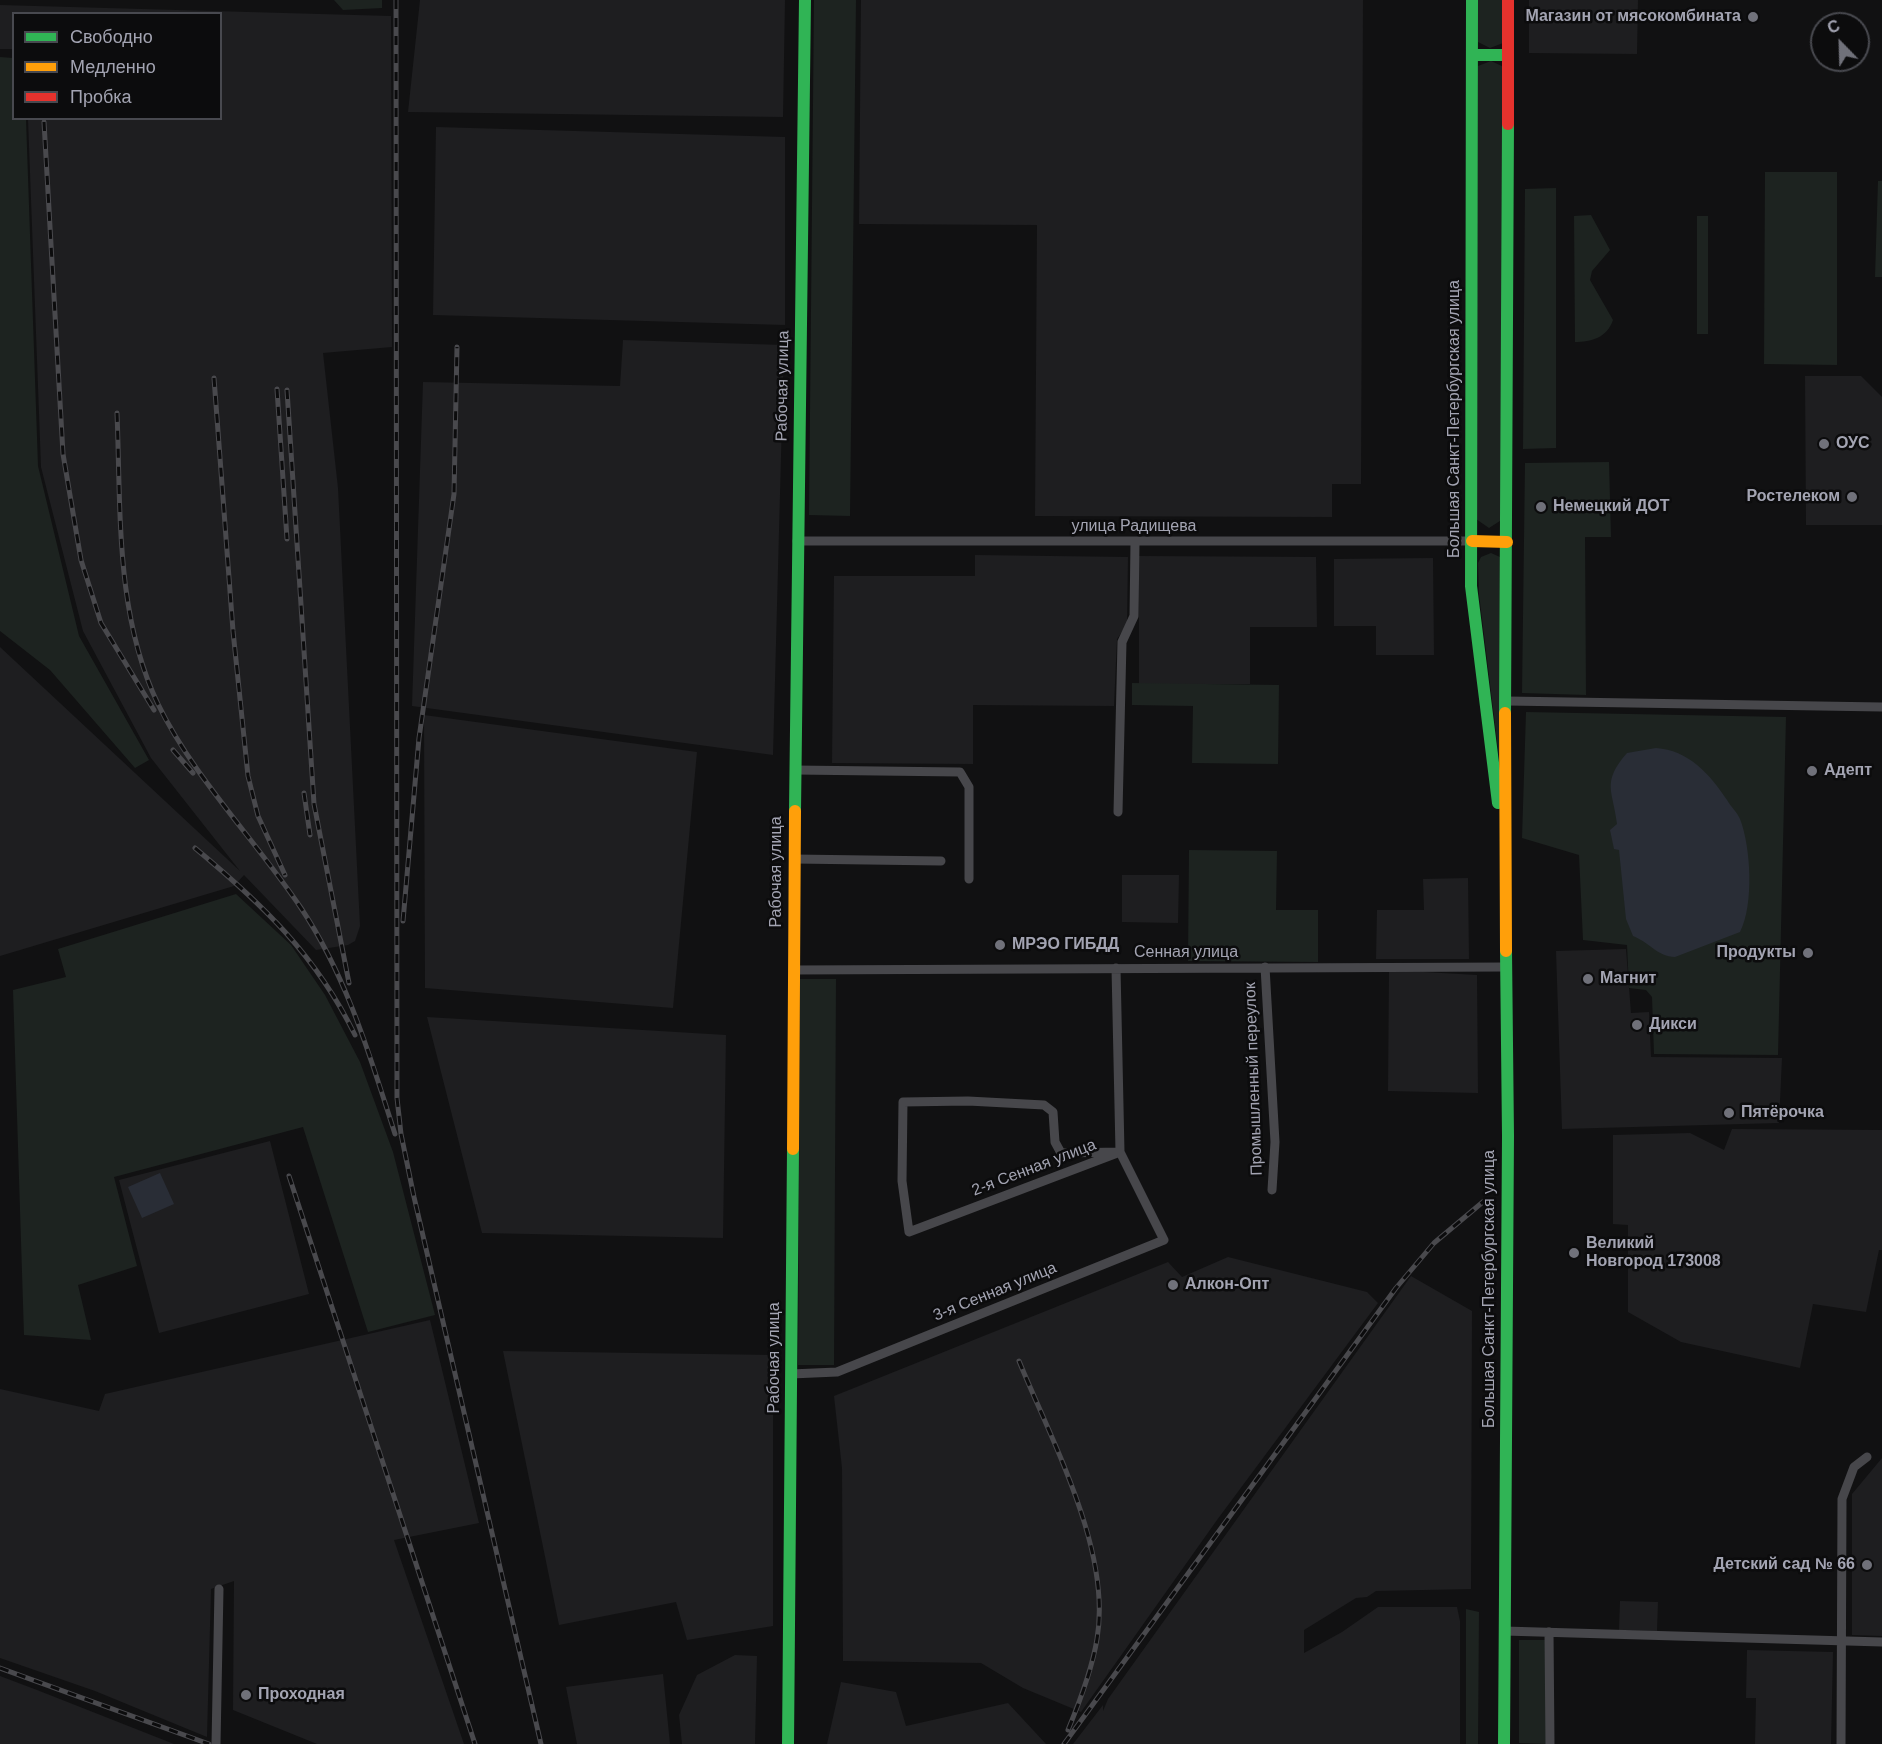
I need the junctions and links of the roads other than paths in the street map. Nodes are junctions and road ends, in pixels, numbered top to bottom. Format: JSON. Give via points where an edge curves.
{"nodes":[{"id":1,"x":805,"y":0,"type":"edge"},
{"id":2,"x":1472,"y":0,"type":"edge"},
{"id":3,"x":1508,"y":0,"type":"edge"},
{"id":4,"x":1472,"y":55,"type":"junction"},
{"id":5,"x":1507,"y":56,"type":"junction"},
{"id":6,"x":797,"y":541,"type":"junction"},
{"id":7,"x":1472,"y":541,"type":"junction"},
{"id":8,"x":1135,"y":542,"type":"junction"},
{"id":9,"x":1507,"y":542,"type":"junction"},
{"id":10,"x":1507,"y":701,"type":"junction"},
{"id":11,"x":1882,"y":707,"type":"edge"},
{"id":12,"x":795,"y":770,"type":"junction"},
{"id":13,"x":1118,"y":812,"type":"dead end"},
{"id":14,"x":1504,"y":835,"type":"junction"},
{"id":15,"x":794,"y":860,"type":"junction"},
{"id":16,"x":941,"y":861,"type":"dead end"},
{"id":17,"x":969,"y":879,"type":"dead end"},
{"id":18,"x":1507,"y":967,"type":"junction"},
{"id":19,"x":1116,"y":968,"type":"junction"},
{"id":20,"x":1265,"y":968,"type":"junction"},
{"id":21,"x":793,"y":970,"type":"junction"},
{"id":22,"x":1120,"y":1152,"type":"junction"},
{"id":23,"x":1272,"y":1190,"type":"dead end"},
{"id":24,"x":791,"y":1374,"type":"junction"},
{"id":25,"x":1867,"y":1457,"type":"dead end"},
{"id":26,"x":219,"y":1589,"type":"dead end"},
{"id":27,"x":1504,"y":1631,"type":"junction"},
{"id":28,"x":1550,"y":1632,"type":"junction"},
{"id":29,"x":1841,"y":1641,"type":"junction"},
{"id":30,"x":1882,"y":1642,"type":"edge"},
{"id":31,"x":216,"y":1744,"type":"edge"},
{"id":32,"x":788,"y":1744,"type":"edge"},
{"id":33,"x":1504,"y":1744,"type":"edge"},
{"id":34,"x":1550,"y":1744,"type":"edge"},
{"id":35,"x":1841,"y":1744,"type":"edge"}],
"edges":[{"from":1,"to":6,"type":"main road","name":"Рабочая улица"},
{"from":2,"to":4,"type":"main road","name":"Большая Санкт-Петербургская улица"},
{"from":3,"to":5,"type":"main road","name":"Большая Санкт-Петербургская улица"},
{"from":4,"to":5,"type":"main road"},
{"from":4,"to":7,"type":"main road","name":"Большая Санкт-Петербургская улица"},
{"from":5,"to":9,"type":"main road","name":"Большая Санкт-Петербургская улица"},
{"from":6,"to":8,"type":"street","name":"улица Радищева"},
{"from":6,"to":12,"type":"main road","name":"Рабочая улица"},
{"from":7,"to":8,"type":"street","name":"улица Радищева"},
{"from":7,"to":9,"type":"main road"},
{"from":7,"to":14,"type":"main road","name":"Большая Санкт-Петербургская улица","via":[[1471,586]]},
{"from":8,"to":13,"type":"street","via":[[1134,616],[1122,642]]},
{"from":9,"to":10,"type":"main road","name":"Большая Санкт-Петербургская улица"},
{"from":10,"to":11,"type":"street"},
{"from":10,"to":14,"type":"main road","name":"Большая Санкт-Петербургская улица"},
{"from":12,"to":15,"type":"main road","name":"Рабочая улица"},
{"from":12,"to":17,"type":"street","via":[[960,772],[969,787]]},
{"from":14,"to":18,"type":"main road","name":"Большая Санкт-Петербургская улица"},
{"from":15,"to":16,"type":"street"},
{"from":15,"to":21,"type":"main road","name":"Рабочая улица"},
{"from":18,"to":20,"type":"street","name":"Сенная улица"},
{"from":18,"to":27,"type":"main road","name":"Большая Санкт-Петербургская улица"},
{"from":19,"to":20,"type":"street","name":"Сенная улица"},
{"from":19,"to":21,"type":"street","name":"Сенная улица"},
{"from":19,"to":22,"type":"street"},
{"from":20,"to":23,"type":"street","name":"Промышленный переулок","via":[[1275,1142]]},
{"from":21,"to":24,"type":"main road","name":"Рабочая улица"},
{"from":22,"to":22,"type":"street","name":"2-я Сенная улица","via":[[1061,1153],[1054,1142],[1053,1112],[1044,1105],[903,1102],[902,1182],[909,1232]]},
{"from":22,"to":24,"type":"street","name":"3-я Сенная улица","via":[[1164,1240],[837,1372]]},
{"from":24,"to":32,"type":"main road","name":"Рабочая улица"},
{"from":25,"to":29,"type":"street","via":[[1854,1467],[1842,1499]]},
{"from":26,"to":31,"type":"street"},
{"from":27,"to":28,"type":"street"},
{"from":27,"to":33,"type":"main road","name":"Большая Санкт-Петербургская улица"},
{"from":28,"to":29,"type":"street"},
{"from":28,"to":34,"type":"street"},
{"from":29,"to":30,"type":"street"},
{"from":29,"to":35,"type":"street"}]}
